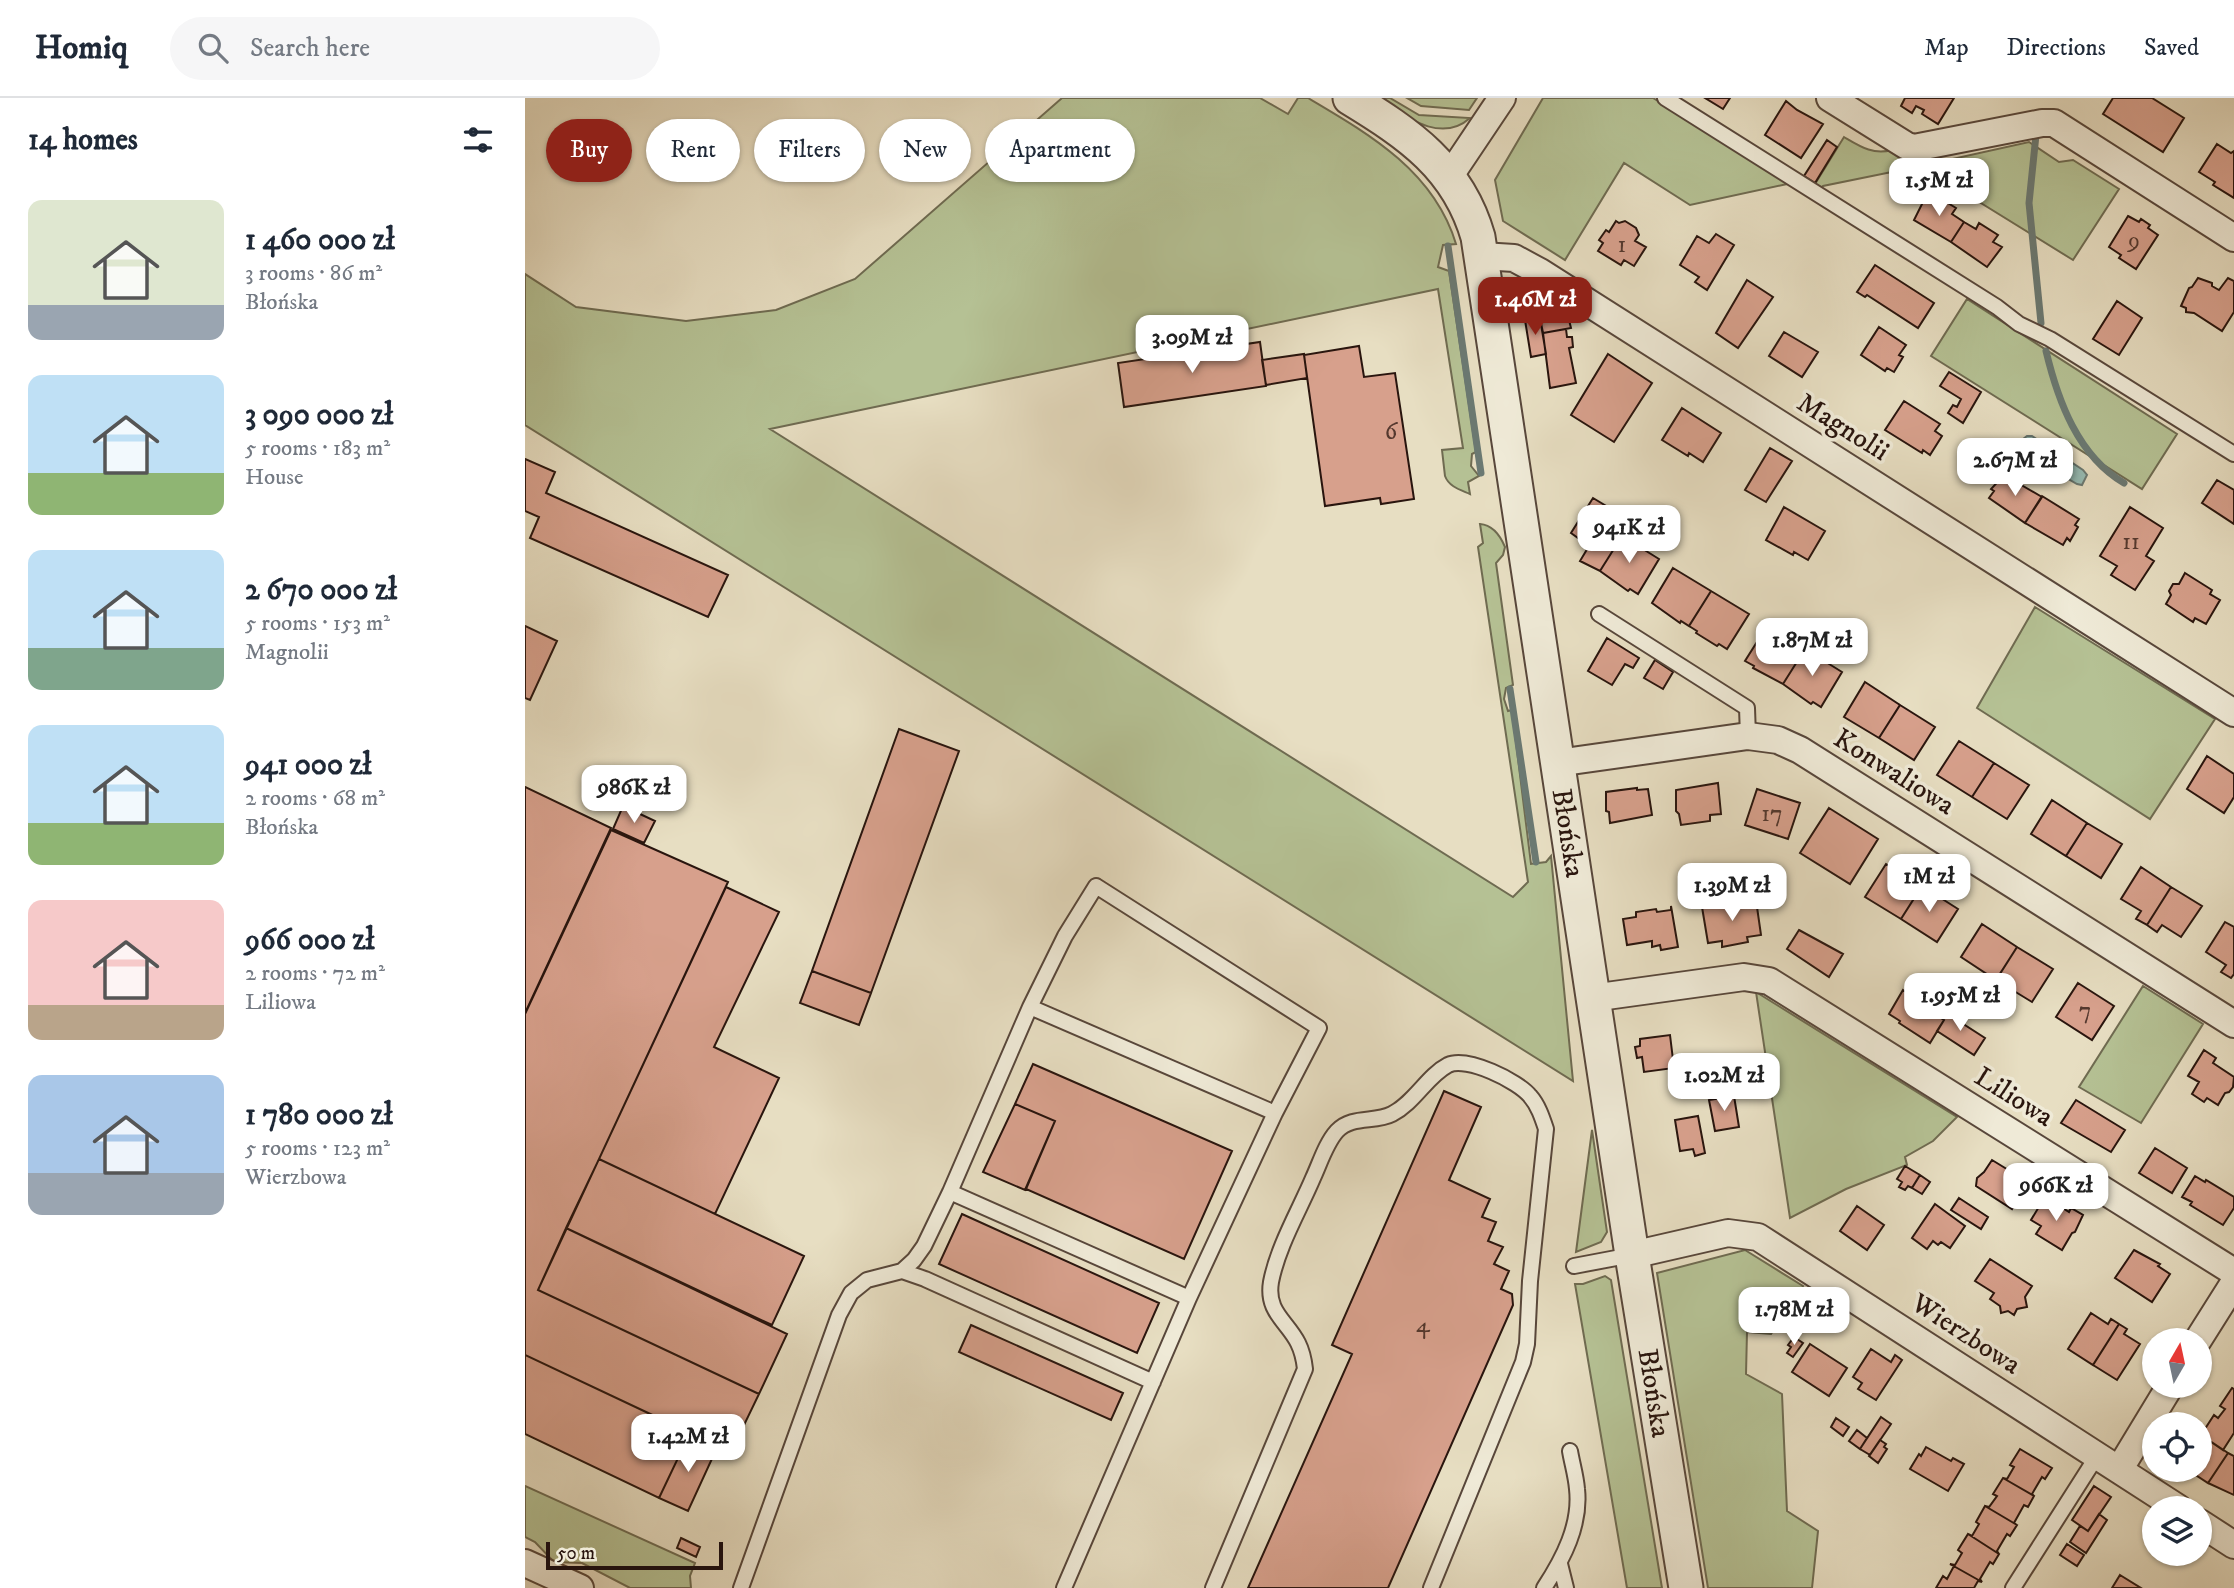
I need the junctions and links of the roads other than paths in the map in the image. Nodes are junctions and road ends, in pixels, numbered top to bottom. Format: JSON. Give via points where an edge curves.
{"nodes":[{"id":1,"x":1350,"y":98,"type":"edge"},
{"id":2,"x":1501,"y":98,"type":"edge"},
{"id":3,"x":1665,"y":98,"type":"edge"},
{"id":4,"x":1830,"y":98,"type":"edge"},
{"id":5,"x":1449,"y":177,"type":"junction"},
{"id":6,"x":2234,"y":238,"type":"edge"},
{"id":7,"x":1482,"y":256,"type":"junction"},
{"id":8,"x":2234,"y":454,"type":"edge"},
{"id":9,"x":1599,"y":614,"type":"dead end"},
{"id":10,"x":2234,"y":713,"type":"edge"},
{"id":11,"x":1748,"y":736,"type":"junction"},
{"id":12,"x":1557,"y":763,"type":"junction"},
{"id":13,"x":1592,"y":998,"type":"junction"},
{"id":14,"x":1030,"y":1007,"type":"junction"},
{"id":15,"x":2234,"y":1024,"type":"edge"},
{"id":16,"x":1275,"y":1113,"type":"junction"},
{"id":17,"x":950,"y":1192,"type":"junction"},
{"id":18,"x":1632,"y":1255,"type":"junction"},
{"id":19,"x":1574,"y":1266,"type":"dead end"},
{"id":20,"x":902,"y":1271,"type":"junction"},
{"id":21,"x":2234,"y":1272,"type":"edge"},
{"id":22,"x":2234,"y":1283,"type":"edge"},
{"id":23,"x":1189,"y":1298,"type":"junction"},
{"id":24,"x":2206,"y":1328,"type":"edge"},
{"id":25,"x":1153,"y":1382,"type":"junction"},
{"id":26,"x":2160,"y":1398,"type":"edge"},
{"id":27,"x":1570,"y":1451,"type":"dead end"},
{"id":28,"x":2108,"y":1463,"type":"junction"},
{"id":29,"x":2159,"y":1496,"type":"edge"},
{"id":30,"x":2212,"y":1531,"type":"edge"},
{"id":31,"x":2234,"y":1545,"type":"edge"},
{"id":32,"x":525,"y":1563,"type":"edge"},
{"id":33,"x":1560,"y":1564,"type":"junction"},
{"id":34,"x":580,"y":1588,"type":"edge"},
{"id":35,"x":741,"y":1588,"type":"edge"},
{"id":36,"x":1064,"y":1588,"type":"edge"},
{"id":37,"x":1213,"y":1588,"type":"edge"},
{"id":38,"x":1431,"y":1588,"type":"edge"},
{"id":39,"x":1544,"y":1588,"type":"edge"},
{"id":40,"x":1566,"y":1588,"type":"edge"},
{"id":41,"x":1686,"y":1588,"type":"edge"},
{"id":42,"x":2013,"y":1588,"type":"edge"}],
"edges":[{"from":1,"to":5,"type":"street","name":"Błońska","via":[[1402,131]]},
{"from":2,"to":5,"type":"street"},
{"from":3,"to":8,"type":"lane","via":[[2019,324]]},
{"from":4,"to":6,"type":"street","via":[[1914,148],[2054,123]]},
{"from":5,"to":7,"type":"street","name":"Błońska","via":[[1473,220]]},
{"from":7,"to":10,"type":"street","name":"Magnolii","via":[[1514,258],[1540,272]]},
{"from":7,"to":12,"type":"street","name":"Błońska"},
{"from":9,"to":11,"type":"lane","via":[[1747,708]]},
{"from":11,"to":12,"type":"street","name":"Konwaliowa"},
{"from":11,"to":15,"type":"street","name":"Konwaliowa","via":[[1778,740],[1800,750]]},
{"from":12,"to":13,"type":"street","name":"Błońska"},
{"from":13,"to":18,"type":"street","name":"Błońska"},
{"from":13,"to":21,"type":"street","name":"Liliowa","via":[[1744,977],[1769,981]]},
{"from":14,"to":16,"type":"lane"},
{"from":14,"to":16,"type":"lane","via":[[1065,936],[1097,886],[1319,1028]]},
{"from":14,"to":17,"type":"lane"},
{"from":16,"to":23,"type":"lane"},
{"from":17,"to":20,"type":"lane","via":[[924,1245]]},
{"from":17,"to":23,"type":"lane"},
{"from":18,"to":19,"type":"lane"},
{"from":18,"to":28,"type":"street","name":"Wierzbowa","via":[[1728,1233],[1758,1237]]},
{"from":18,"to":41,"type":"street","name":"Błońska"},
{"from":20,"to":25,"type":"lane"},
{"from":20,"to":35,"type":"lane","via":[[867,1280],[851,1293],[839,1315]]},
{"from":22,"to":24,"type":"street"},
{"from":23,"to":25,"type":"lane"},
{"from":25,"to":36,"type":"lane"},
{"from":26,"to":28,"type":"street"},
{"from":27,"to":33,"type":"lane","via":[[1578,1492],[1574,1531]]},
{"from":28,"to":29,"type":"street","name":"Wierzbowa"},
{"from":28,"to":42,"type":"lane"},
{"from":30,"to":31,"type":"street"},
{"from":32,"to":34,"type":"street"},
{"from":33,"to":39,"type":"lane"},
{"from":33,"to":40,"type":"lane"},
{"from":37,"to":38,"type":"lane","via":[[1305,1369],[1297,1342],[1275,1313],[1271,1284],[1328,1145],[1338,1130],[1351,1122],[1390,1116],[1440,1070],[1464,1063],[1512,1082],[1529,1094],[1546,1129],[1523,1363]]}]}
